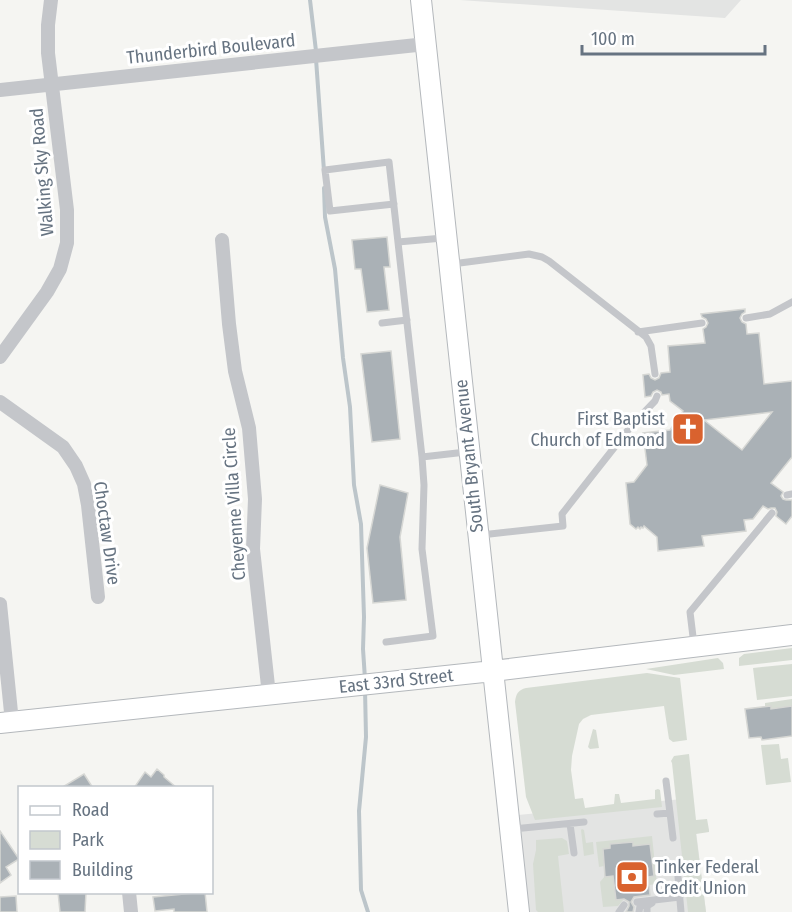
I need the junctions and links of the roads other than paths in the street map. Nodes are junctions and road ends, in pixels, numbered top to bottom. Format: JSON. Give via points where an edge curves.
{"nodes":[{"id":1,"x":51,"y":0,"type":"edge"},
{"id":2,"x":421,"y":0,"type":"edge"},
{"id":3,"x":426,"y":44,"type":"junction"},
{"id":4,"x":52,"y":84,"type":"junction"},
{"id":5,"x":0,"y":90,"type":"edge"},
{"id":6,"x":394,"y":204,"type":"junction"},
{"id":7,"x":446,"y":237,"type":"junction"},
{"id":8,"x":222,"y":240,"type":"dead end"},
{"id":9,"x":398,"y":242,"type":"junction"},
{"id":10,"x":449,"y":264,"type":"junction"},
{"id":11,"x":792,"y":302,"type":"edge"},
{"id":12,"x":746,"y":318,"type":"dead end"},
{"id":13,"x":407,"y":321,"type":"junction"},
{"id":14,"x":382,"y":323,"type":"dead end"},
{"id":15,"x":702,"y":323,"type":"dead end"},
{"id":16,"x":638,"y":332,"type":"junction"},
{"id":17,"x":0,"y":357,"type":"edge"},
{"id":18,"x":655,"y":374,"type":"dead end"},
{"id":19,"x":657,"y":396,"type":"dead end"},
{"id":20,"x":0,"y":402,"type":"edge"},
{"id":21,"x":469,"y":451,"type":"junction"},
{"id":22,"x":422,"y":457,"type":"junction"},
{"id":23,"x":772,"y":513,"type":"dead end"},
{"id":24,"x":478,"y":535,"type":"junction"},
{"id":25,"x":98,"y":597,"type":"dead end"},
{"id":26,"x":0,"y":604,"type":"edge"},
{"id":27,"x":792,"y":634,"type":"edge"},
{"id":28,"x":386,"y":642,"type":"dead end"},
{"id":29,"x":694,"y":646,"type":"junction"},
{"id":30,"x":492,"y":671,"type":"junction"},
{"id":31,"x":269,"y":695,"type":"junction"},
{"id":32,"x":6,"y":722,"type":"edge"},
{"id":33,"x":666,"y":781,"type":"dead end"},
{"id":34,"x":670,"y":813,"type":"junction"},
{"id":35,"x":657,"y":814,"type":"dead end"},
{"id":36,"x":584,"y":822,"type":"dead end"},
{"id":37,"x":570,"y":824,"type":"junction"},
{"id":38,"x":510,"y":830,"type":"junction"},
{"id":39,"x":673,"y":837,"type":"dead end"},
{"id":40,"x":574,"y":854,"type":"dead end"},
{"id":41,"x":678,"y":877,"type":"dead end"},
{"id":42,"x":129,"y":894,"type":"edge"},
{"id":43,"x":680,"y":897,"type":"junction"},
{"id":44,"x":660,"y":899,"type":"junction"},
{"id":45,"x":624,"y":905,"type":"dead end"},
{"id":46,"x":638,"y":906,"type":"edge"},
{"id":47,"x":131,"y":912,"type":"edge"},
{"id":48,"x":519,"y":912,"type":"edge"},
{"id":49,"x":619,"y":912,"type":"edge"},
{"id":50,"x":647,"y":912,"type":"edge"},
{"id":51,"x":654,"y":912,"type":"edge"},
{"id":52,"x":681,"y":912,"type":"edge"}],
"edges":[{"from":1,"to":4,"type":"street","name":"Walking Sky Road","via":[[48,53]]},
{"from":2,"to":3,"type":"street","name":"South Bryant Avenue"},
{"from":3,"to":4,"type":"street","name":"Thunderbird Boulevard"},
{"from":3,"to":7,"type":"street","name":"South Bryant Avenue"},
{"from":4,"to":5,"type":"street","name":"Thunderbird Boulevard"},
{"from":4,"to":17,"type":"street","name":"Walking Sky Road","via":[[67,210],[67,243],[60,269],[47,292]]},
{"from":6,"to":6,"type":"lane","via":[[389,162],[325,170],[330,211]]},
{"from":6,"to":9,"type":"lane"},
{"from":7,"to":9,"type":"lane"},
{"from":7,"to":10,"type":"street","name":"South Bryant Avenue"},
{"from":8,"to":31,"type":"street","name":"Cheyenne Villa Circle","via":[[235,371],[249,428],[255,499],[253,549]]},
{"from":9,"to":13,"type":"lane"},
{"from":10,"to":16,"type":"lane","via":[[542,257]]},
{"from":10,"to":21,"type":"street","name":"South Bryant Avenue"},
{"from":11,"to":12,"type":"lane","via":[[770,314]]},
{"from":13,"to":14,"type":"lane"},
{"from":13,"to":22,"type":"lane"},
{"from":15,"to":16,"type":"lane"},
{"from":16,"to":18,"type":"lane","via":[[651,346]]},
{"from":19,"to":24,"type":"lane","via":[[562,514],[563,526]]},
{"from":20,"to":25,"type":"street","name":"Choctaw Drive","via":[[63,447],[76,466],[88,505]]},
{"from":21,"to":22,"type":"lane"},
{"from":21,"to":24,"type":"street","name":"South Bryant Avenue"},
{"from":22,"to":28,"type":"lane","via":[[422,549],[433,636]]},
{"from":23,"to":29,"type":"lane","via":[[690,612]]},
{"from":24,"to":30,"type":"street","name":"South Bryant Avenue"},
{"from":26,"to":32,"type":"street"},
{"from":27,"to":29,"type":"street","name":"East 33rd Street"},
{"from":29,"to":30,"type":"street","name":"East 33rd Street"},
{"from":30,"to":31,"type":"street","name":"East 33rd Street"},
{"from":30,"to":38,"type":"street","name":"South Bryant Avenue"},
{"from":31,"to":32,"type":"street","name":"East 33rd Street"},
{"from":33,"to":34,"type":"lane"},
{"from":34,"to":35,"type":"lane"},
{"from":34,"to":39,"type":"lane"},
{"from":36,"to":37,"type":"lane"},
{"from":37,"to":38,"type":"lane"},
{"from":37,"to":40,"type":"lane"},
{"from":38,"to":48,"type":"street","name":"South Bryant Avenue"},
{"from":41,"to":43,"type":"lane"},
{"from":42,"to":47,"type":"street"},
{"from":43,"to":44,"type":"lane"},
{"from":43,"to":52,"type":"lane"},
{"from":44,"to":46,"type":"lane"},
{"from":44,"to":50,"type":"lane","via":[[647,905]]},
{"from":44,"to":51,"type":"lane"},
{"from":45,"to":49,"type":"lane"}]}
